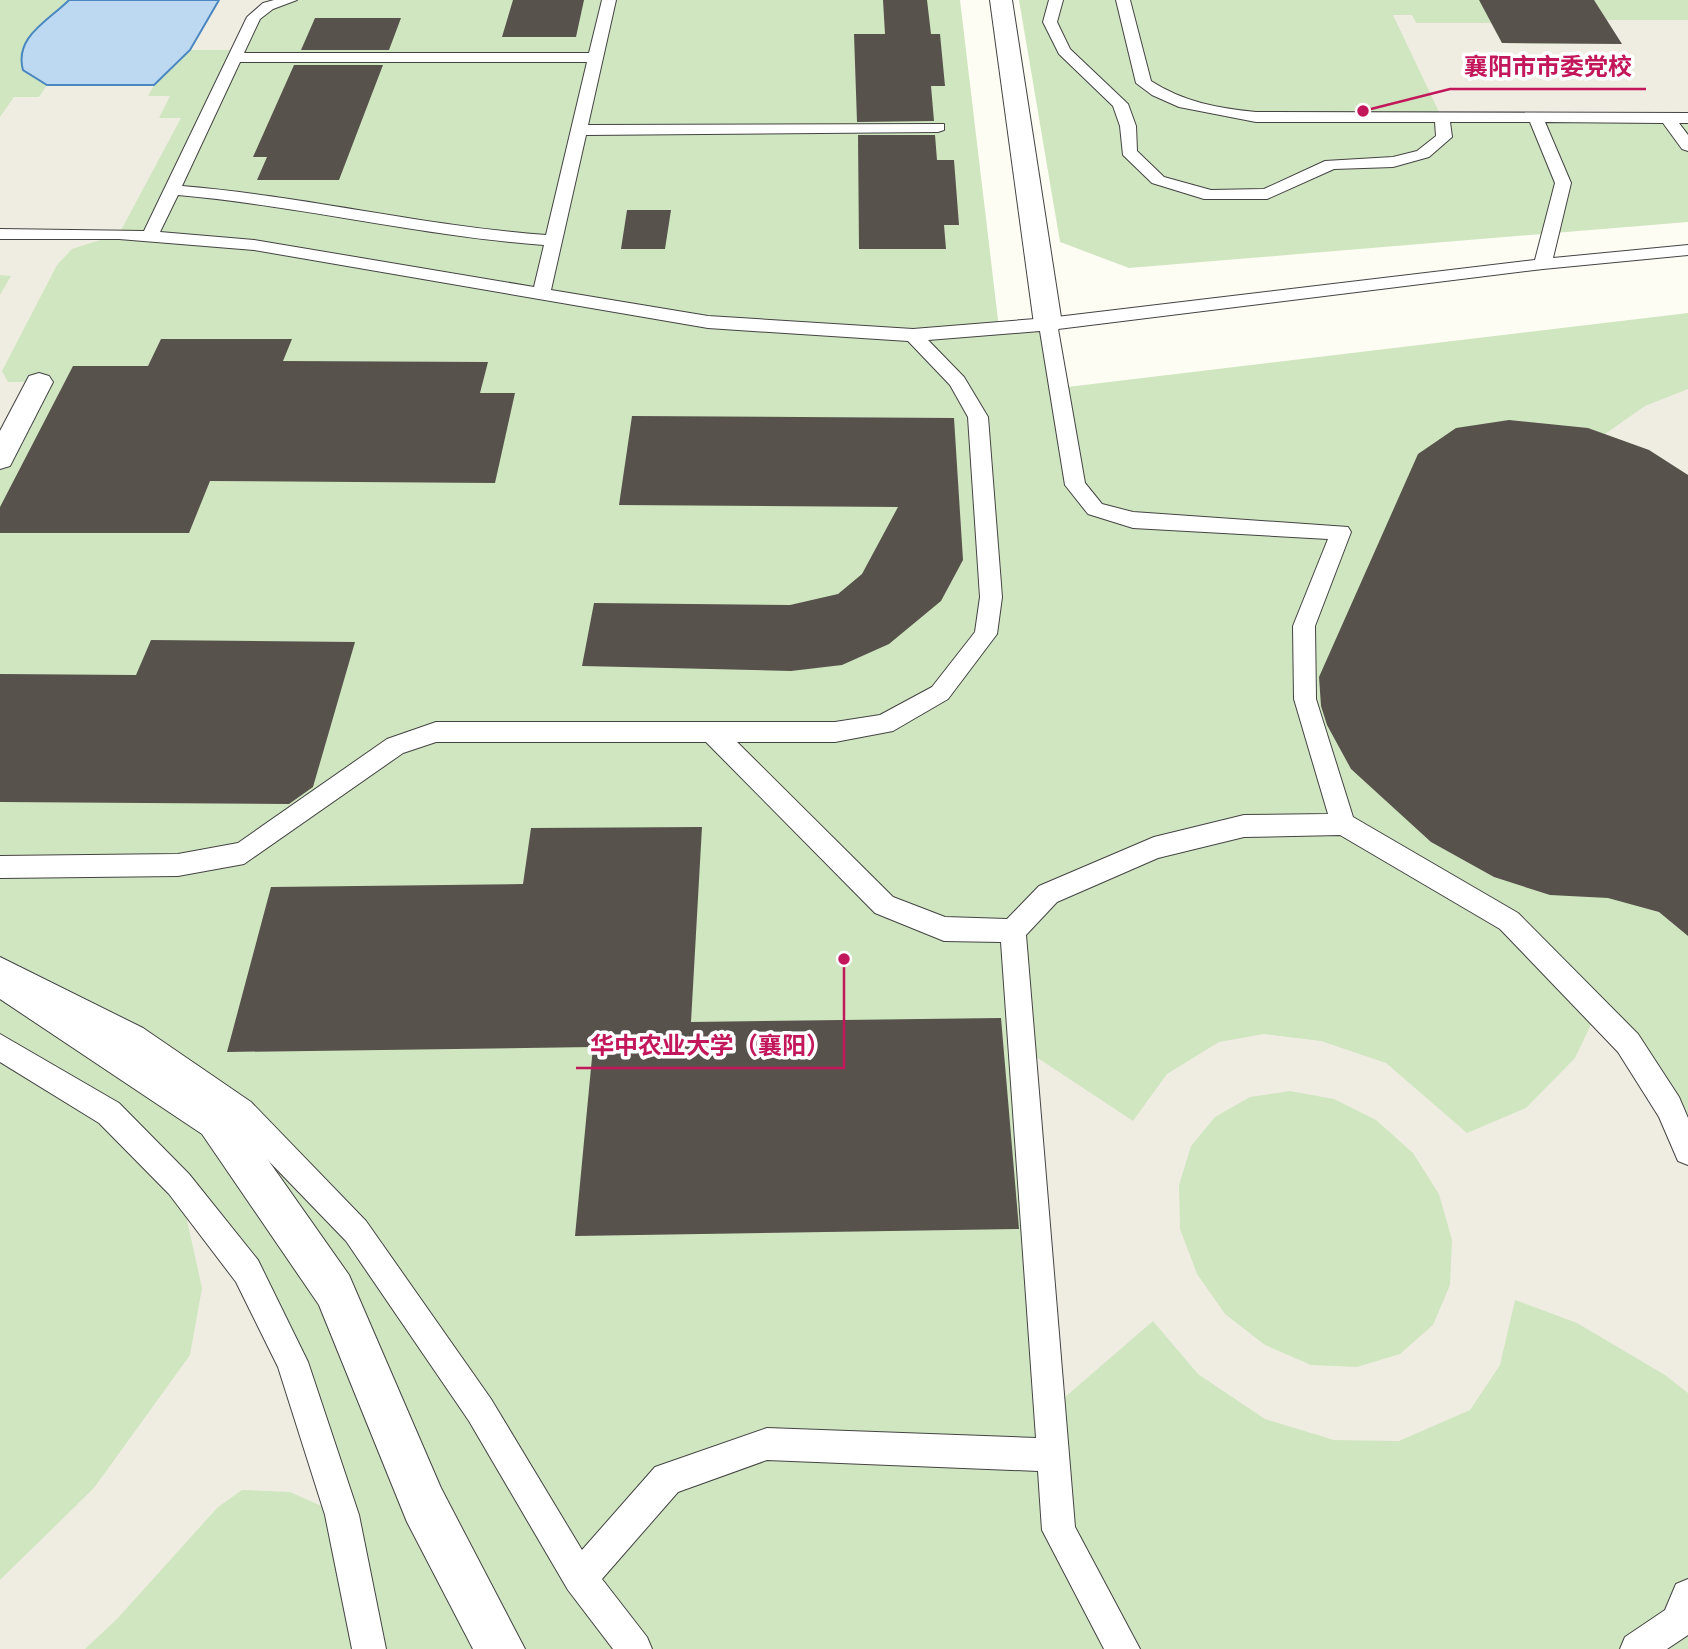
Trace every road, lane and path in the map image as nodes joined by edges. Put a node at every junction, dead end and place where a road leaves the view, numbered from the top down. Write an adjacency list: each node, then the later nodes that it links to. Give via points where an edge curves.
1 (290, 0): 7 (lane, via 268,6 254,17)
2 (610, 0): 6 (lane)
3 (1001, 0): 22 (street)
4 (1056, 0): 8 (lane, via 1050,22 1063,51 1120,104 1128,127 1129,152 1158,180 1210,195 1267,194 1331,164 1393,162 1423,153 1444,137)
5 (1123, 0): 8 (lane, via 1144,83 1168,100 1200,111 1256,117)
6 (596, 57): 7 (lane); 13 (lane)
7 (235, 58): 15 (lane)
8 (1442, 118): 11 (lane)
9 (1668, 118): 10 (lane); 11 (lane); 14 (lane)
10 (1688, 118)
11 (1536, 119): 20 (lane, via 1563,183)
12 (938, 127): 13 (lane)
13 (579, 130): 18 (lane)
14 (1688, 146)
15 (172, 190): 17 (lane); 18 (lane, via 234,193 492,236)
16 (0, 234): 17 (lane)
17 (150, 236): 21 (lane, via 254,245)
18 (553, 241): 21 (lane)
19 (1688, 250): 20 (lane)
20 (1543, 264): 22 (lane)
21 (541, 294): 23 (lane, via 708,322)
22 (1048, 324): 23 (lane); 27 (lane, via 1075,485 1095,509 1133,520 1341,531 1304,626 1305,699)
23 (913, 335): 26 (lane, via 957,381 978,417 991,597 986,635 940,693 885,724 835,732)
24 (40, 382): 25 (street)
25 (0, 459)
26 (712, 732): 28 (lane, via 436,732 395,746 244,853 178,865); 29 (lane, via 884,905 944,929)
27 (1343, 824): 29 (lane, via 1244,826 1154,848 1048,894); 33 (lane, via 1509,921 1628,1043 1669,1107)
28 (3, 873)
29 (1013, 931): 34 (lane)
30 (0, 969): 35 (lane, via 133,1037 241,1112 356,1231 480,1410)
31 (0, 982): 38 (street, via 14,986 216,1120 334,1290 424,1505)
32 (0, 1047): 37 (lane, via 108,1113 179,1184 247,1271 292,1362 342,1515)
33 (1688, 1151)
34 (1053, 1455): 35 (lane, via 767,1444 667,1479); 40 (lane, via 1059,1530)
35 (580, 1578): 39 (lane)
36 (1688, 1596): 41 (lane, via 1677,1622)
37 (369, 1649)
38 (500, 1649)
39 (635, 1649)
40 (1124, 1649)
41 (1637, 1649)

